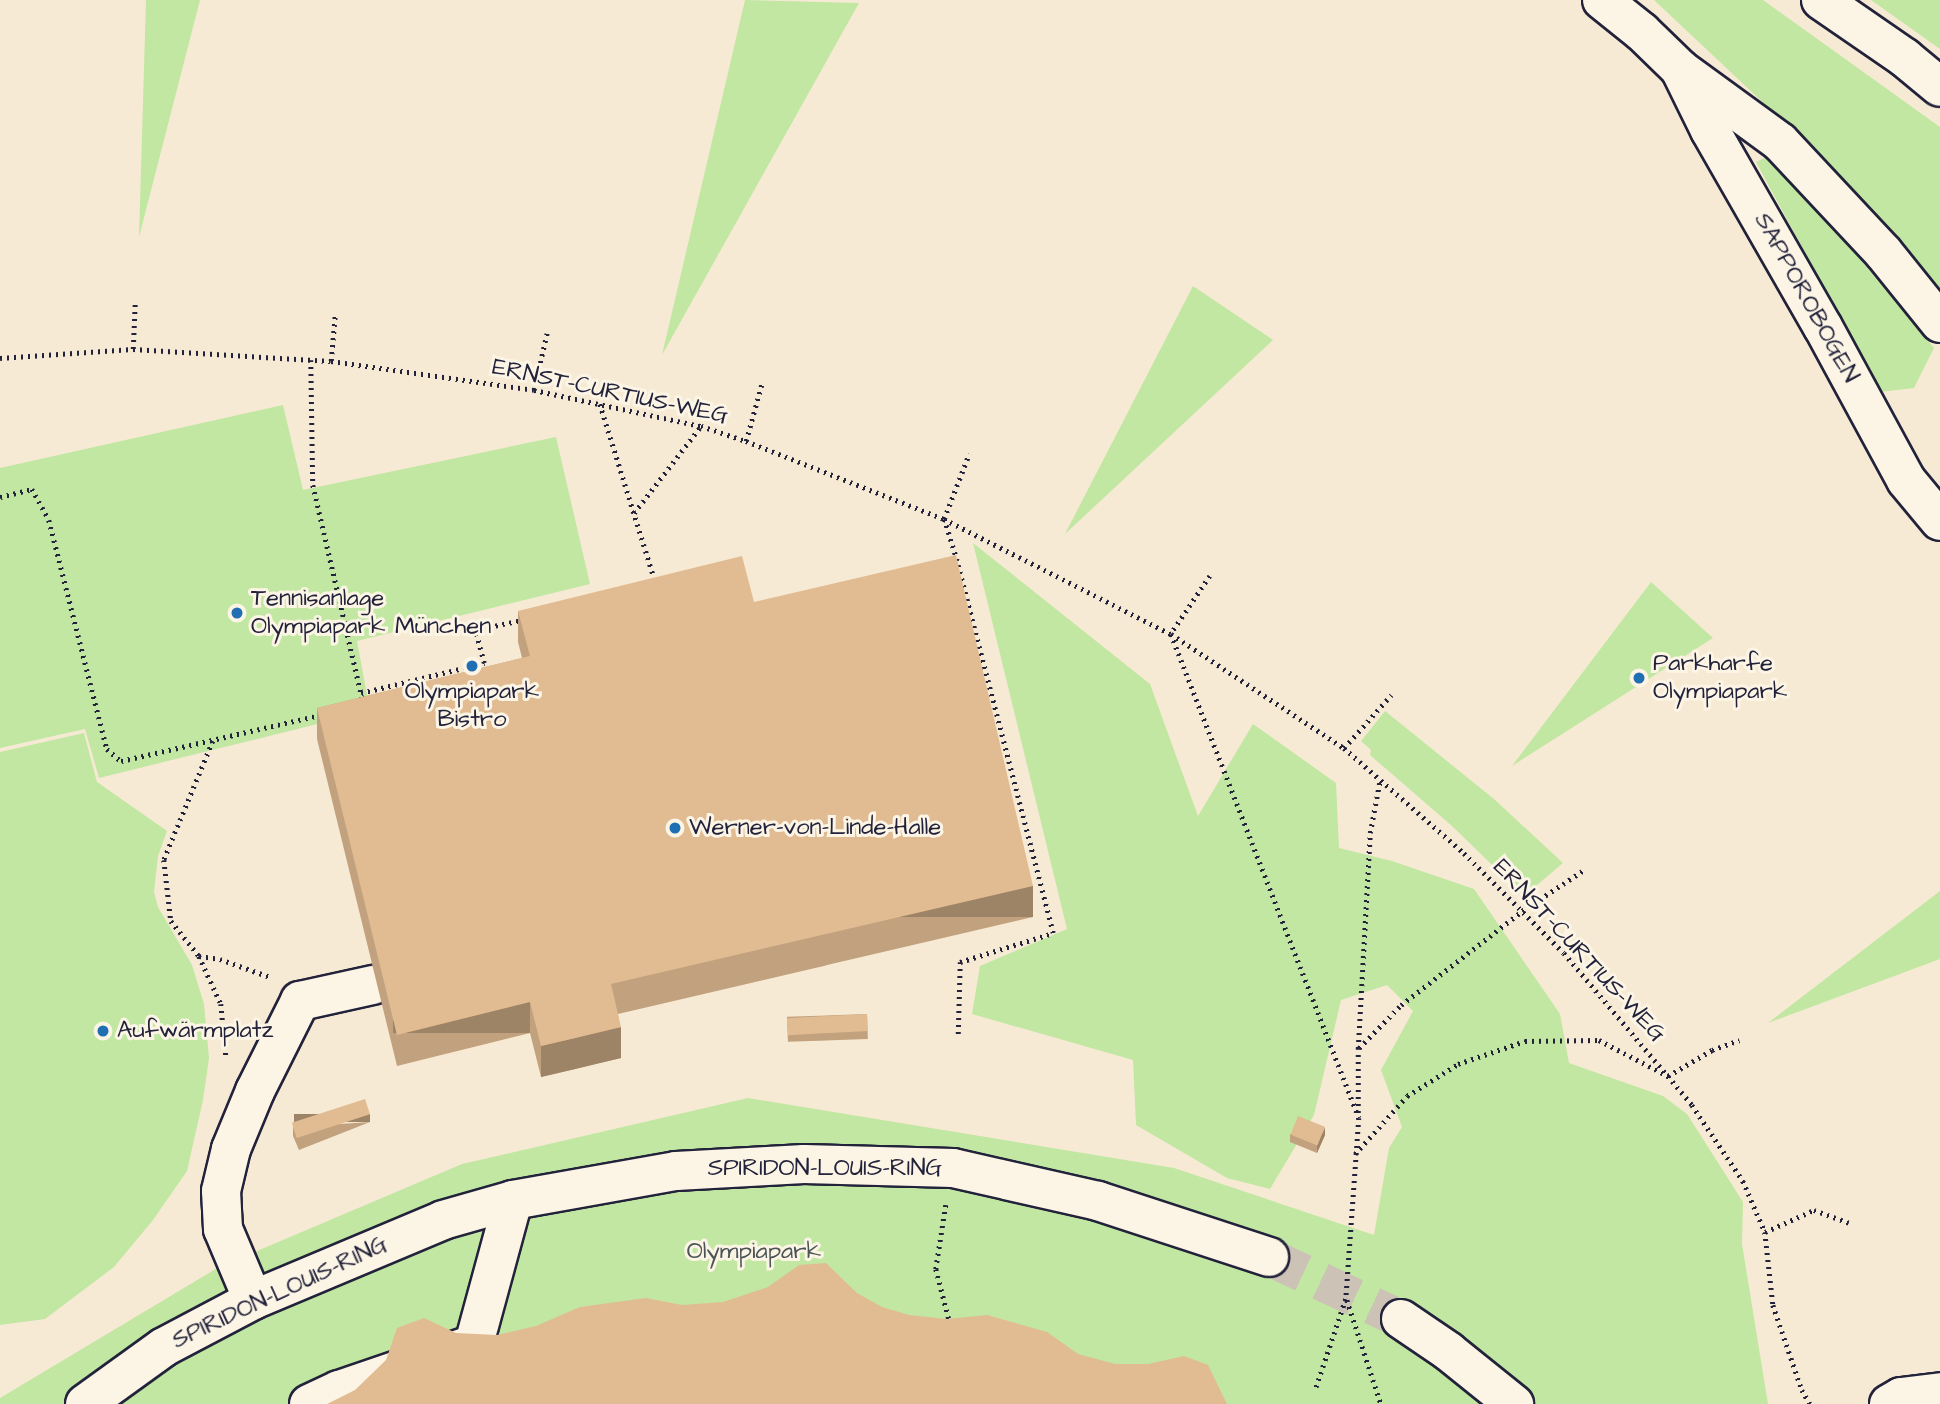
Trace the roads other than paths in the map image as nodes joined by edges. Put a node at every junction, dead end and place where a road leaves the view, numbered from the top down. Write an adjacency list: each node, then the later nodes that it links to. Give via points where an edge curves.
1 (1602, 0): 3 (main road, SAPPOROBOGEN)
2 (1822, 0): 4 (main road)
3 (1680, 69): 5 (main road, SAPPOROBOGEN, via 1780,142 1883,252); 6 (main road, SAPPOROBOGEN, via 1906,480)
4 (1940, 87)
5 (1940, 323)
6 (1940, 521)
7 (373, 985): 10 (main road, via 283,996 220,1191 223,1229)
8 (513, 1200): 9 (main road, SPIRIDON-LOUIS-RING, via 676,1171 804,1164 953,1168 1098,1201); 10 (main road, SPIRIDON-LOUIS-RING, via 443,1220); 14 (main road, via 474,1345)
9 (1269, 1257)
10 (253, 1300): 13 (main road, SPIRIDON-LOUIS-RING, via 164,1346)
11 (1401, 1319): 15 (main road)
12 (1940, 1392): 16 (main road, via 1901,1397)
13 (85, 1404)
14 (309, 1404)
15 (1514, 1404)
16 (1889, 1404)

